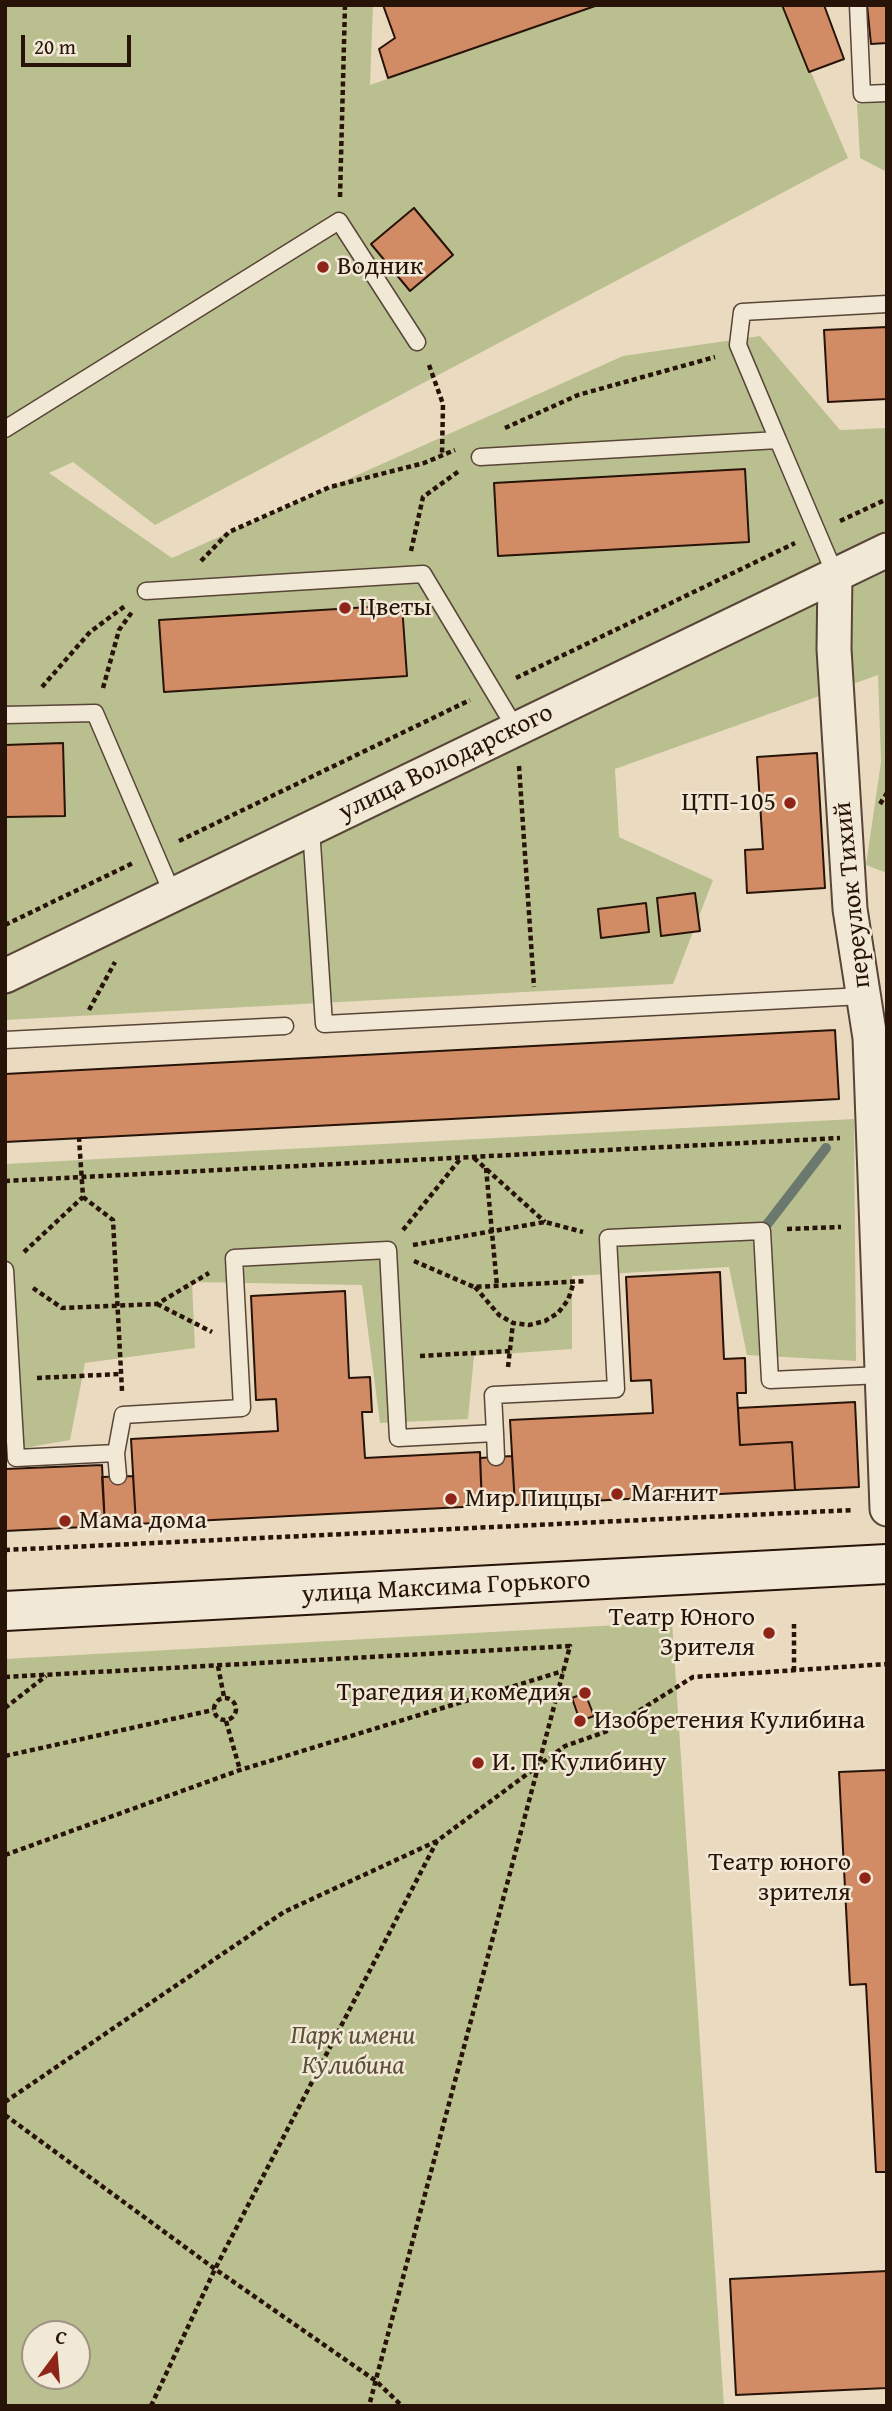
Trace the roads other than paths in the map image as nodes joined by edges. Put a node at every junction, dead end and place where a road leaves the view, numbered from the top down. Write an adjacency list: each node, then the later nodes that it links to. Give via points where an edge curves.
1 (858, 5): 2 (lane, via 862,94)
2 (887, 93)
3 (887, 304): 6 (lane, via 742,312 740,350)
4 (417, 342): 5 (lane, via 340,220)
5 (5, 429)
6 (778, 440): 7 (lane); 9 (lane)
7 (480, 457)
8 (887, 550): 9 (street, улица Володарского)
9 (835, 574): 12 (street, улица Володарского); 16 (street, переулок Тихий, via 834,649 848,883)
10 (146, 591): 12 (lane, via 423,574)
11 (11, 715): 14 (lane, via 95,713)
12 (516, 729): 13 (street, улица Володарского)
13 (311, 828): 14 (street, улица Володарского); 16 (lane, via 324,1024)
14 (173, 895): 15 (street, улица Володарского)
15 (5, 976)
16 (863, 996): 20 (street, переулок Тихий, via 870,1038)
17 (285, 1026): 18 (lane)
18 (5, 1040)
19 (6, 1270): 22 (lane, via 16,1458)
20 (884, 1395): 21 (lane, via 770,1380 762,1231 608,1238 616,1389 493,1395); 25 (street, переулок Тихий)
21 (495, 1433): 22 (lane, via 398,1438 388,1250 234,1258 242,1408 123,1415); 23 (lane)
22 (116, 1453): 24 (lane)
23 (496, 1457)
24 (118, 1476)
25 (887, 1509)
26 (887, 1564): 27 (main road, улица Максима Горького)
27 (5, 1611)

